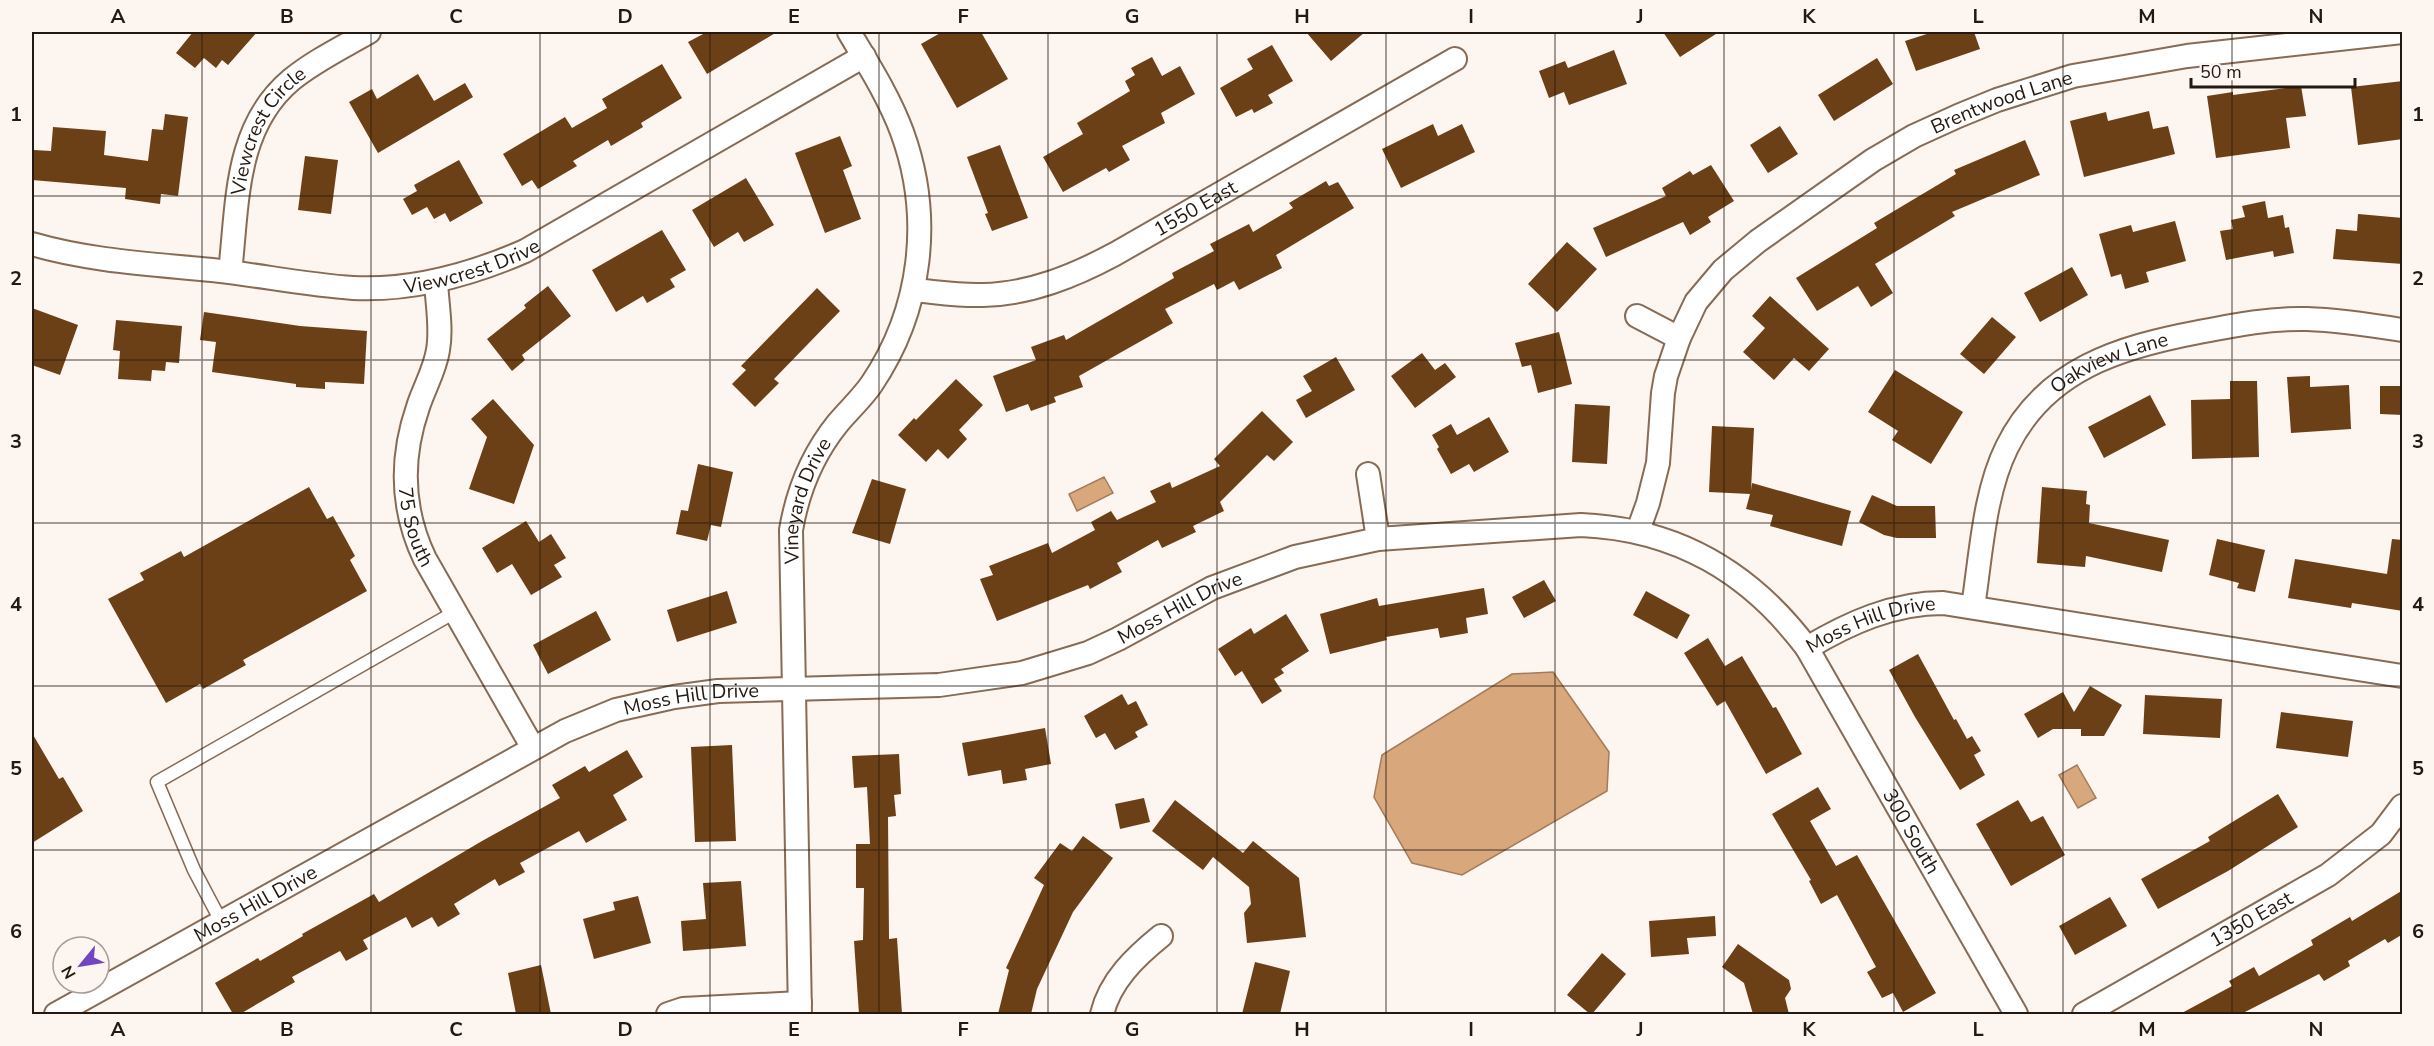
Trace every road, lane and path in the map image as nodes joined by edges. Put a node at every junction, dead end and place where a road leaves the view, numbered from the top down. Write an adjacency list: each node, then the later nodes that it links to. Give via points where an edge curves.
1 (369, 32): 8 (street, Viewcrest Circle, via 292,79 264,111 244,155)
2 (849, 32): 5 (street, Vineyard Drive)
3 (2403, 32): 4 (street, Brentwood Lane)
4 (2355, 34): 13 (street, Brentwood Lane, via 2073,76 1958,116 1873,160 1758,241 1708,286)
5 (864, 56): 9 (street, Viewcrest Drive, via 525,251 470,273); 10 (street, Vineyard Drive, via 901,131 916,182 920,236)
6 (1455, 59): 10 (street, 1550 East, via 1072,276 1003,294)
7 (32, 244): 8 (street, Viewcrest Drive, via 94,258)
8 (230, 272): 9 (street, Viewcrest Drive, via 353,288)
9 (436, 281): 18 (street, 75 South, via 438,352 409,438 405,492 417,544)
10 (913, 290): 21 (street, Vineyard Drive, via 882,367 824,443 800,488 789,550)
11 (1637, 316): 13 (street)
12 (2403, 330): 17 (street, Oakview Lane, via 2316,320 2255,322 2129,347 2066,378 2031,410 1999,464)
13 (1679, 338): 15 (street, Brentwood Lane, via 1663,393 1654,481)
14 (1368, 474): 16 (street)
15 (1638, 531): 16 (street, Moss Hill Drive, via 1581,525); 19 (street, Moss Hill Drive, via 1685,548 1732,574 1774,609)
16 (1378, 539): 21 (street, Moss Hill Drive, via 1263,567 1212,588 1088,653 1022,673 939,685)
17 (1973, 607): 19 (street, Moss Hill Drive, via 1924,603 1885,611 1833,632); 20 (street, Moss Hill Drive)
18 (455, 612): 22 (street, 75 South); 24 (lane, via 157,782 194,870)
19 (1807, 648): 30 (street, 300 South)
20 (2403, 676)
21 (793, 688): 22 (street, Moss Hill Drive, via 718,691 645,703 590,720); 26 (street, Vineyard Drive)
22 (533, 748): 24 (street, Moss Hill Drive)
23 (2403, 806): 31 (street, 1350 East, via 2381,834 2328,875)
24 (222, 923): 27 (street, Moss Hill Drive)
25 (1161, 936): 29 (street, via 1119,977)
26 (800, 1009): 28 (street, via 683,1009)
27 (56, 1014)
28 (668, 1014)
29 (1102, 1014)
30 (2016, 1014)
31 (2084, 1014)

